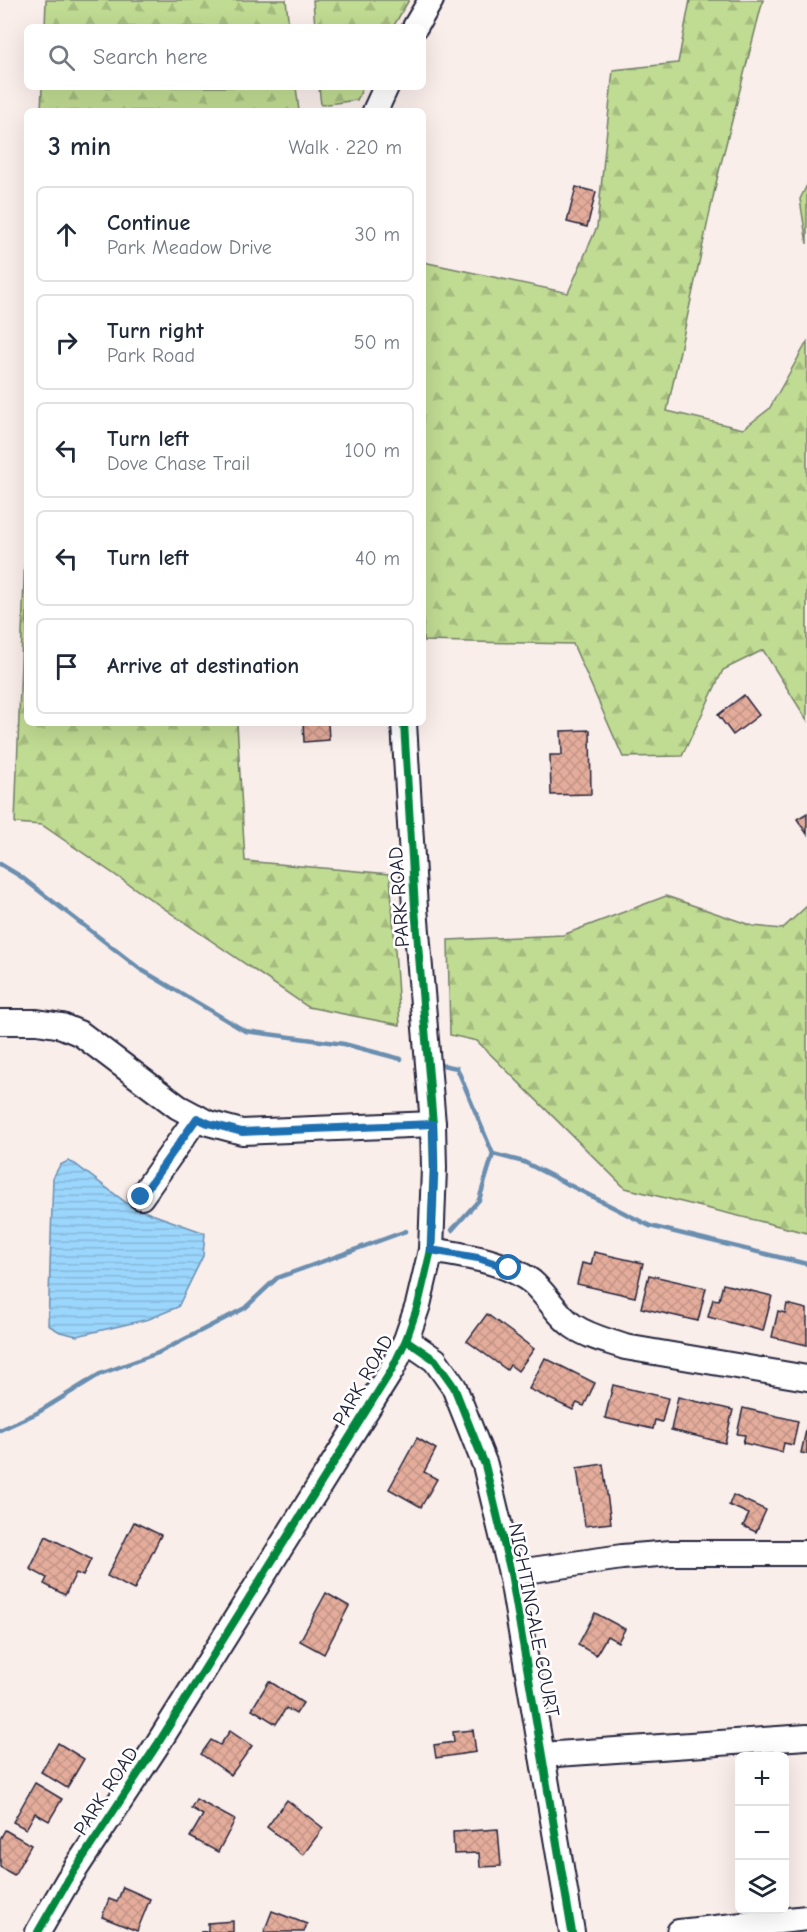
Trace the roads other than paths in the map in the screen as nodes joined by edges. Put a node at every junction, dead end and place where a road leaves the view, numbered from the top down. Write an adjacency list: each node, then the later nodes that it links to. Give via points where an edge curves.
1 (431, 0): 2 (street)
2 (417, 24)
3 (385, 90): 4 (street)
4 (376, 108)
5 (404, 726): 8 (street, PARK ROAD)
6 (0, 1022): 7 (street, via 45,1023 81,1034)
7 (197, 1118): 8 (street, via 242,1132); 9 (street)
8 (433, 1124): 10 (street, PARK ROAD)
9 (141, 1197)
10 (431, 1250): 11 (street, PARK ROAD); 12 (street, via 509,1268 533,1283 572,1326 598,1338 626,1347)
11 (406, 1340): 14 (street, NIGHTINGALE COURT, via 435,1360 470,1423); 18 (street, PARK ROAD, via 391,1371)
12 (807, 1378)
13 (807, 1553): 14 (street, via 642,1555)
14 (511, 1573): 16 (street, NIGHTINGALE COURT)
15 (807, 1737): 16 (street)
16 (542, 1755): 19 (street, NIGHTINGALE COURT)
17 (807, 1918): 20 (street)
18 (38, 1932)
19 (572, 1932)
20 (679, 1932)

